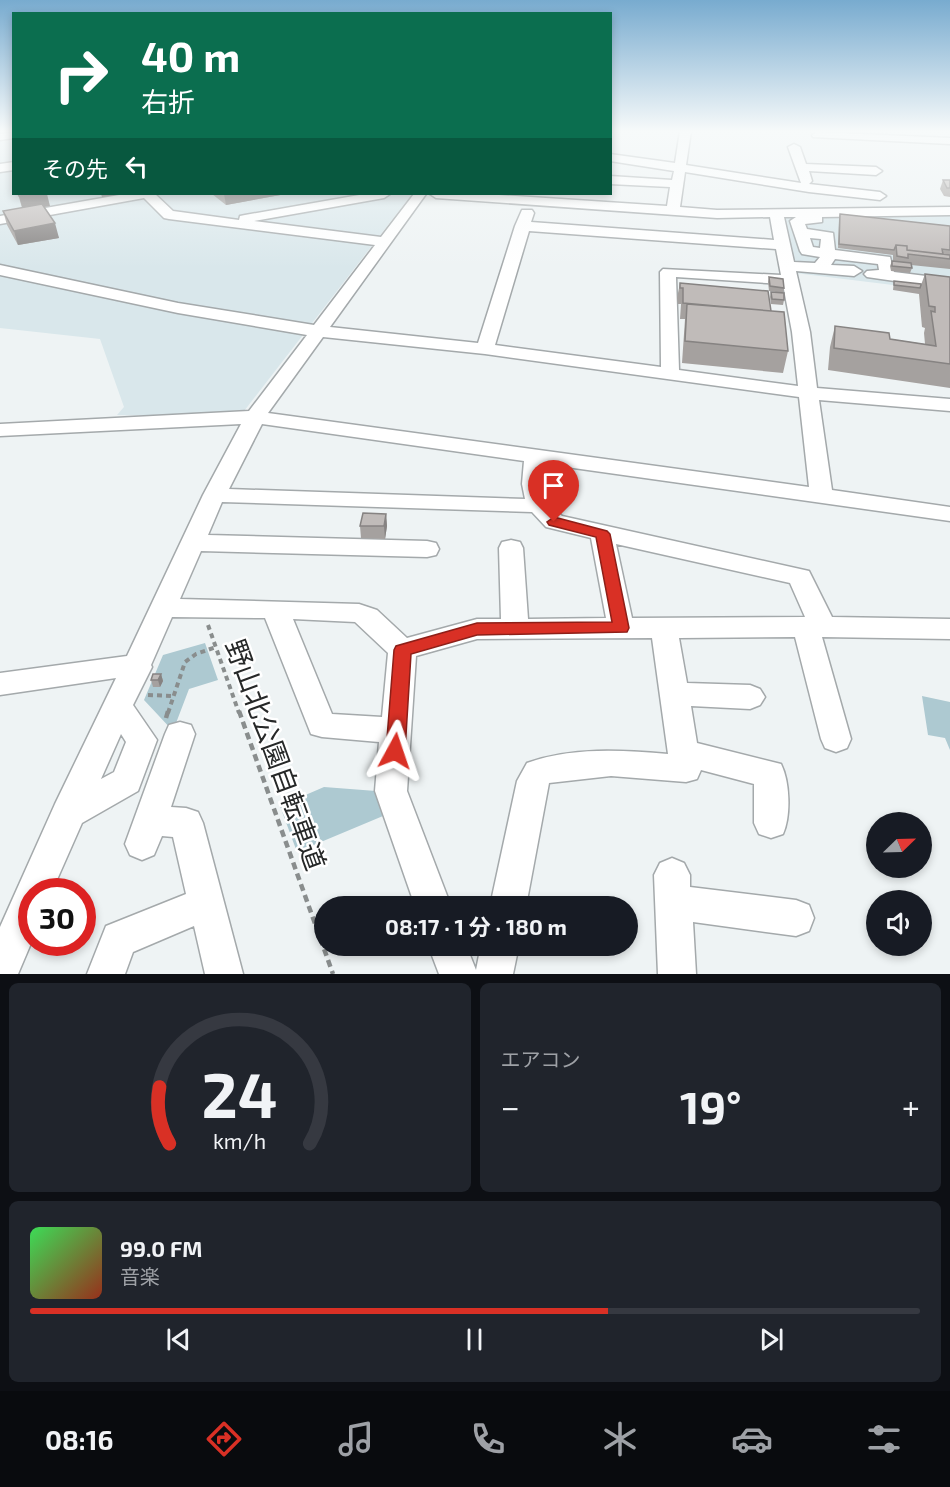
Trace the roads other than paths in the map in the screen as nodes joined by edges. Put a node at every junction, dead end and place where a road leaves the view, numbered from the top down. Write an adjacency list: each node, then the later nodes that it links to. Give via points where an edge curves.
1 (679, 176): 6 (street)
2 (731, 176): 7 (street)
3 (805, 176): 7 (street)
4 (877, 176): 11 (street)
5 (612, 180): 6 (street)
6 (677, 184): 15 (street)
7 (809, 188): 11 (street)
8 (54, 195): 14 (street)
9 (148, 195): 14 (street); 20 (street, via 169,215)
10 (475, 195): 13 (street)
11 (880, 196): 17 (street)
12 (399, 198): 20 (street); 23 (street)
13 (532, 201): 15 (street); 21 (street)
14 (61, 209): 19 (street)
15 (673, 211): 18 (street)
16 (950, 211): 17 (street)
17 (887, 212): 18 (street)
18 (776, 214): 25 (street)
19 (0, 220)
20 (226, 223): 23 (street)
21 (522, 226): 25 (street); 31 (street)
22 (917, 226): 24 (street, via 844,218 797,221 801,233 828,236)
23 (384, 242): 30 (street)
24 (825, 259): 25 (street); 27 (street); 28 (street, via 885,260)
25 (786, 262): 27 (street); 32 (street, via 668,272); 33 (street)
26 (0, 270): 30 (street, via 178,308)
27 (854, 271): 28 (street)
28 (887, 275): 29 (street)
29 (950, 284)
30 (317, 331): 31 (street); 35 (street)
31 (485, 349): 32 (street)
32 (670, 373): 33 (street)
33 (809, 393): 34 (street); 39 (street)
34 (950, 405)
35 (255, 417): 36 (street); 37 (street); 38 (street)
36 (0, 430)
37 (535, 456): 39 (street); 40 (street, via 533,493)
38 (214, 495): 40 (street); 43 (street)
39 (821, 496): 41 (street)
40 (539, 504): 42 (street, via 554,522)
41 (950, 514)
42 (602, 534): 48 (street, via 800,577); 49 (street)
43 (192, 543): 45 (street); 46 (street)
44 (511, 548): 51 (street)
45 (413, 552)
46 (163, 608): 47 (street); 54 (street)
47 (275, 609): 53 (street, via 359,613); 59 (street, via 322,725)
48 (814, 627): 50 (street); 52 (street); 60 (street)
49 (621, 628): 50 (street); 51 (street)
50 (664, 628): 56 (street)
51 (515, 629): 53 (street, via 477,629)
52 (950, 629)
53 (402, 650): 59 (street)
54 (138, 667): 55 (street); 63 (street, via 130,701 142,740 127,781 67,814)
55 (0, 684)
56 (675, 694): 57 (street); 61 (street)
57 (750, 697)
58 (171, 730): 66 (street, via 146,832 186,823)
59 (397, 731): 64 (street, via 392,791)
60 (837, 738)
61 (684, 753): 62 (street, via 770,774); 65 (street, via 687,770 611,763 537,774 532,781)
62 (771, 823)
63 (40, 878)
64 (429, 896)
65 (510, 896)
66 (206, 903): 72 (street, via 119,939); 73 (street)
67 (795, 918): 76 (street, via 672,888)
68 (18, 929): 71 (street)
69 (451, 956): 74 (street)
70 (498, 956): 75 (street)
71 (0, 970)
72 (106, 974)
73 (224, 974)
74 (458, 974)
75 (495, 974)
76 (677, 974)

